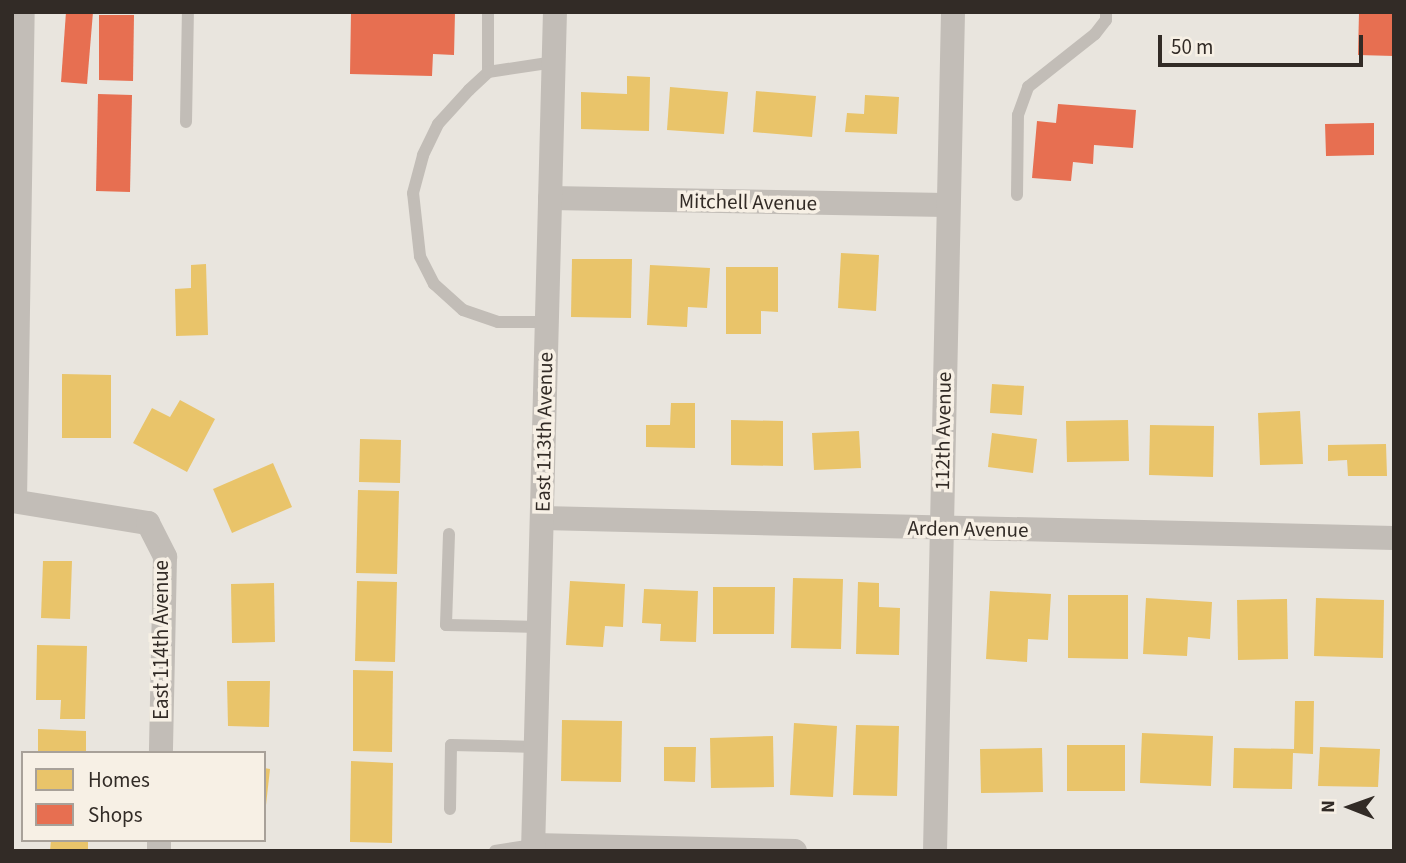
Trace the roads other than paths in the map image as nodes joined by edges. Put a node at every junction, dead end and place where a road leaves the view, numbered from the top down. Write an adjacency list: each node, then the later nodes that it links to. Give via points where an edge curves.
1 (23, 12): 9 (street, East 114th Avenue)
2 (188, 12): 10 (lane)
3 (488, 12): 8 (lane)
4 (555, 12): 7 (street, East 113th Avenue)
5 (953, 12): 14 (street, 112th Avenue)
6 (1106, 12): 12 (lane, via 1106,20 1095,34 1028,87 1018,115)
7 (554, 62): 8 (lane); 13 (street, East 113th Avenue)
8 (488, 72): 16 (lane, via 438,124 423,155 413,193 420,256 434,284 463,310 498,322)
9 (17, 74): 11 (street, East 114th Avenue)
10 (186, 122)
11 (16, 168): 15 (street, East 114th Avenue)
12 (1017, 195)
13 (550, 198): 14 (street, Mitchell Avenue); 16 (street, East 113th Avenue)
14 (946, 205): 19 (street, 112th Avenue)
15 (16, 276): 17 (street, East 114th Avenue)
16 (547, 322): 18 (street, East 113th Avenue)
17 (14, 501): 24 (street, East 114th Avenue, via 148,523 165,558)
18 (542, 518): 19 (street, Arden Avenue); 22 (street, East 113th Avenue)
19 (941, 529): 21 (street, Arden Avenue); 29 (street, 112th Avenue)
20 (449, 534): 22 (lane, via 446,625)
21 (1394, 538)
22 (539, 627): 23 (street, East 113th Avenue)
23 (536, 747): 25 (lane, via 451,745); 26 (street, East 113th Avenue)
24 (161, 751)
25 (450, 809)
26 (533, 848): 27 (lane); 28 (street)
27 (495, 851)
28 (795, 851)
29 (935, 851)

